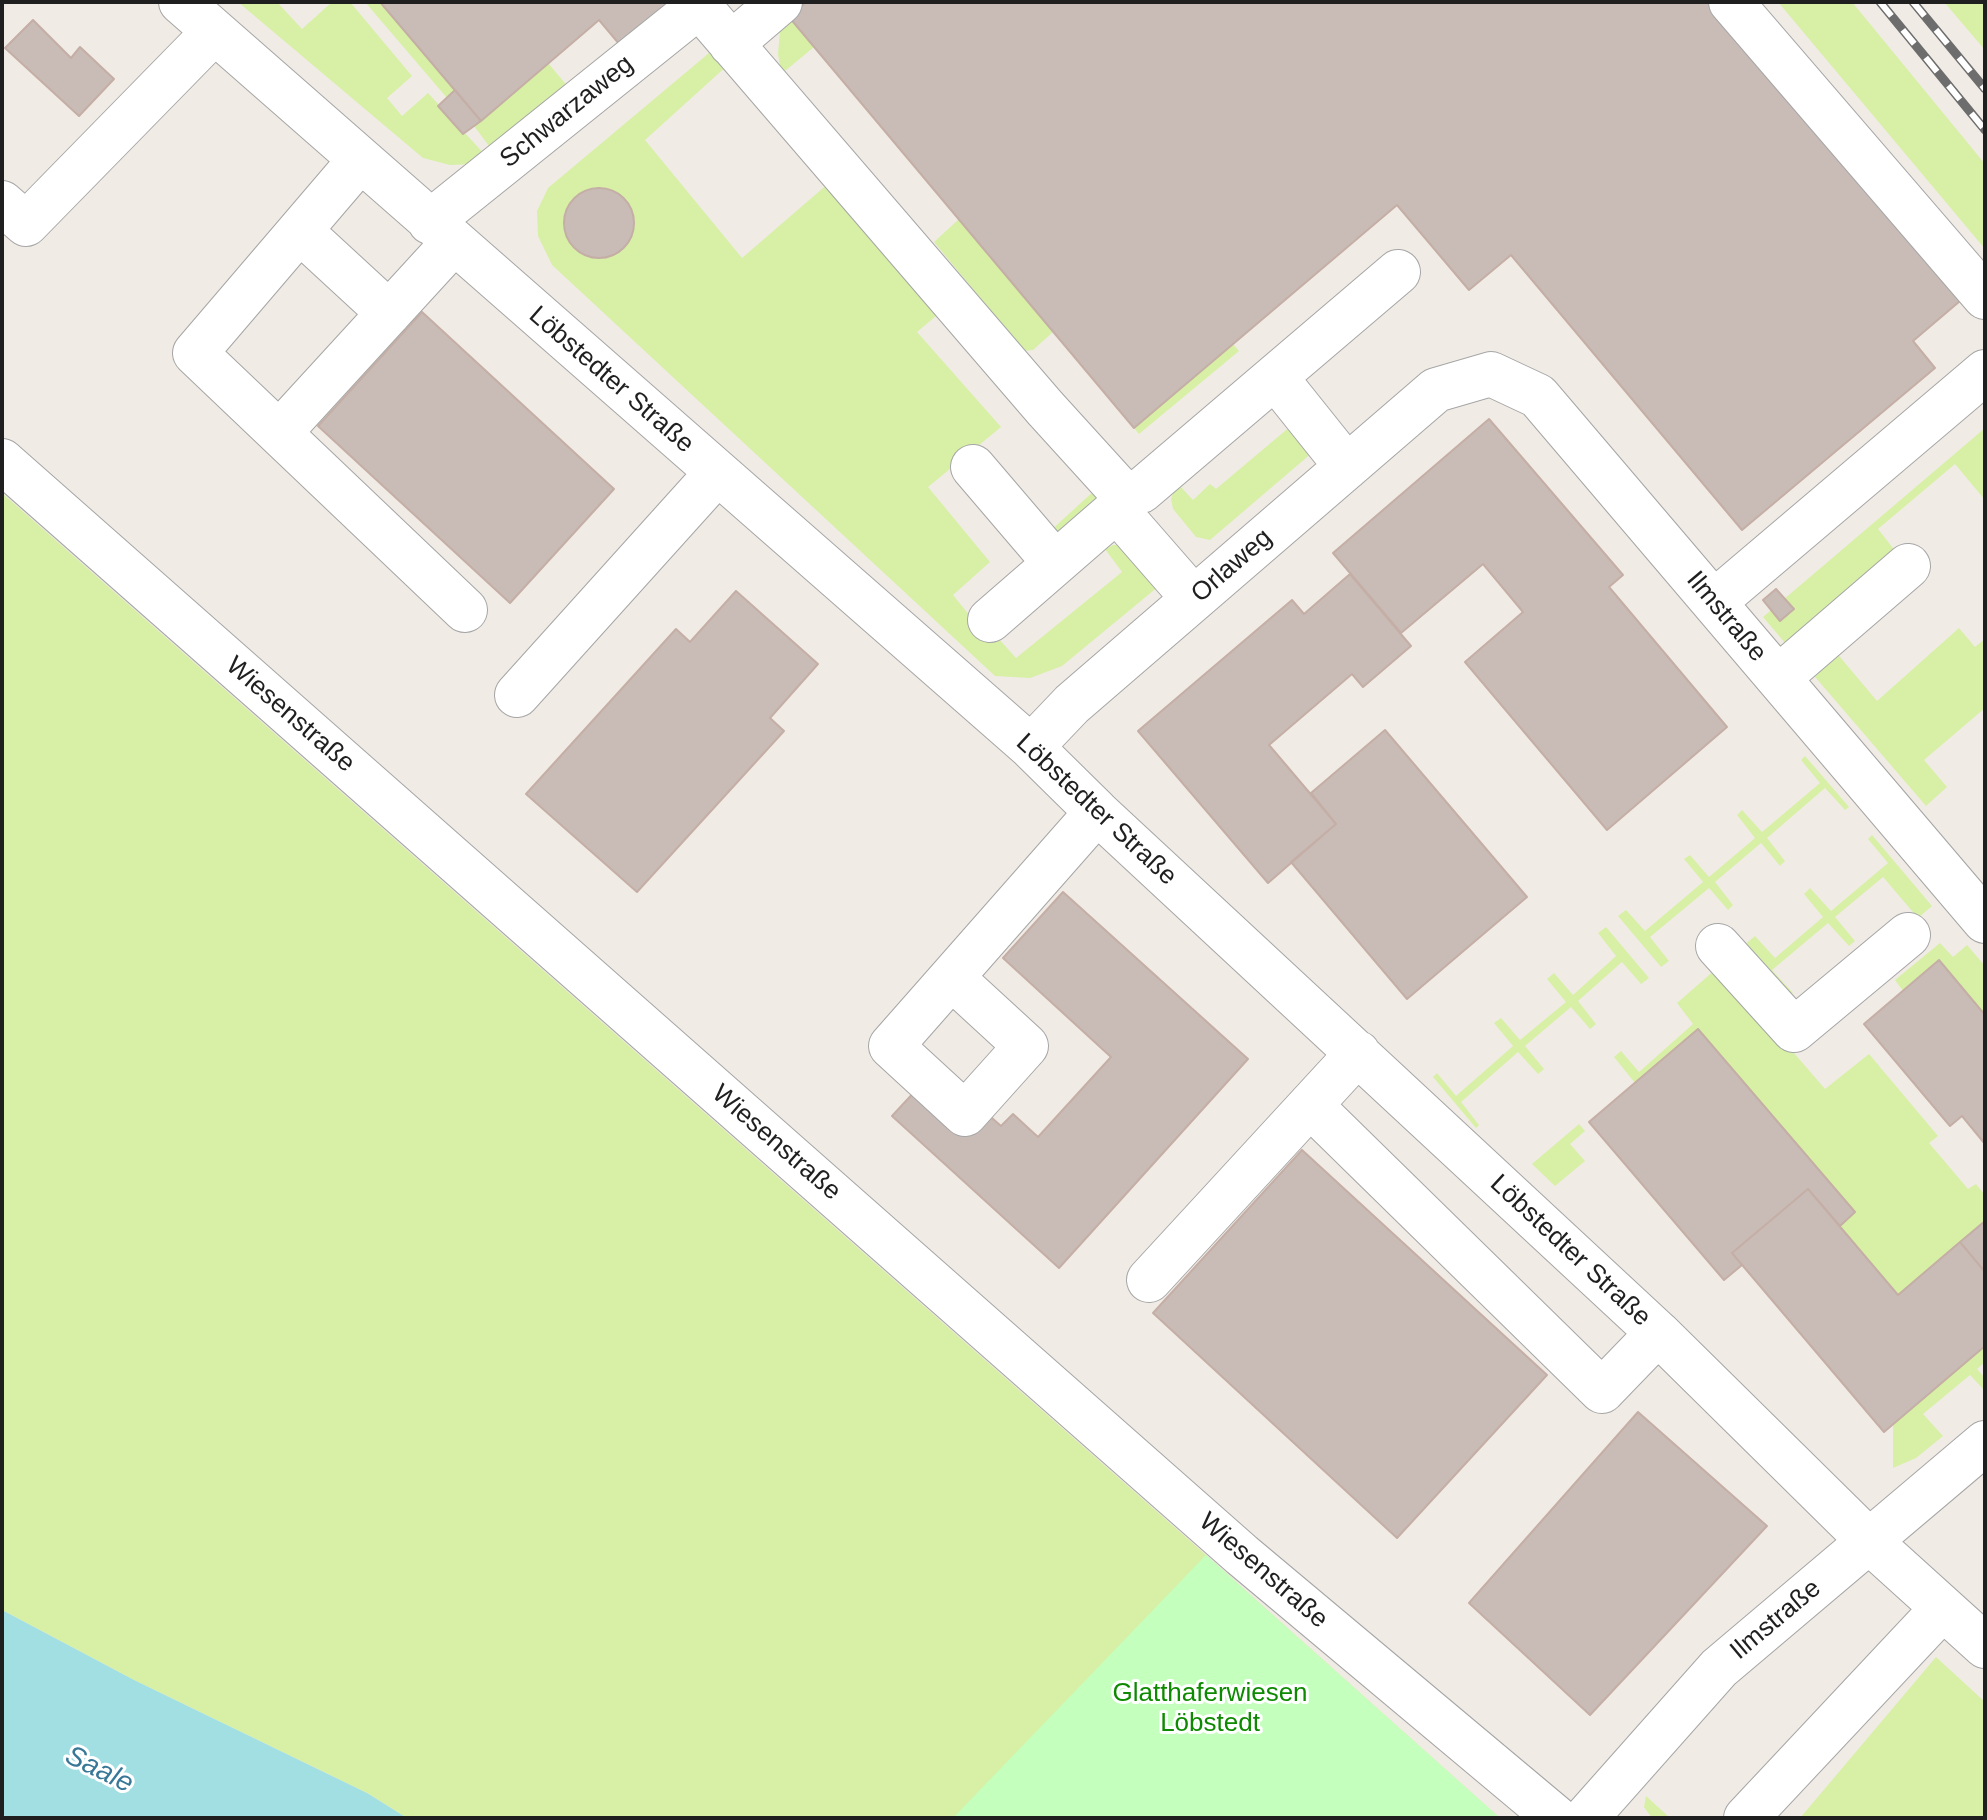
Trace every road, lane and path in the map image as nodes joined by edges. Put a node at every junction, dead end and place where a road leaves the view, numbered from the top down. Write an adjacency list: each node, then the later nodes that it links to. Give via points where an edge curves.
1 (181, 2): 5 (street, Löbstedter Straße)
2 (780, 2): 6 (street)
3 (1731, 2): 12 (street)
4 (701, 4): 6 (street); 10 (street, Schwarzaweg)
5 (214, 32): 7 (street, Löbstedter Straße); 8 (street, via 26,224)
6 (731, 44): 22 (street)
7 (360, 160): 9 (street); 10 (street, Löbstedter Straße)
8 (2, 203)
9 (300, 231): 13 (street); 17 (street, via 195,353)
10 (442, 232): 13 (street, Schwarzaweg); 21 (street, Löbstedter Straße)
11 (1398, 272): 15 (street)
12 (1985, 297)
13 (389, 313): 17 (street, Schwarzaweg)
14 (1985, 372): 26 (street)
15 (1275, 377): 20 (street); 22 (street)
16 (1436, 390): 20 (street, Orlaweg); 26 (street, Ilmstraße, via 1491,374 1538,396)
17 (279, 433): 27 (street)
18 (2, 461): 45 (street, Wiesenstraße, via 1242,1555)
19 (973, 467): 23 (street)
20 (1347, 467): 25 (street, Orlaweg)
21 (717, 473): 30 (street); 31 (street, Löbstedter Straße)
22 (1129, 499): 23 (street); 25 (street)
23 (1055, 563): 28 (street)
24 (1908, 566): 29 (street)
25 (1204, 590): 31 (street, Orlaweg, via 1072,704)
26 (1714, 602): 29 (street, Ilmstraße)
27 (465, 610)
28 (990, 620)
29 (1778, 678): 33 (street, Ilmstraße)
30 (517, 695)
31 (1031, 747): 32 (street, Löbstedter Straße)
32 (1097, 812): 36 (street); 37 (street, Löbstedter Straße)
33 (1985, 921)
34 (1908, 935): 35 (street, via 1794,1030)
35 (1718, 946)
36 (952, 978)
37 (1358, 1053): 38 (street); 40 (street, Löbstedter Straße)
38 (1310, 1105): 39 (street); 40 (street, via 1602,1391)
39 (1149, 1280)
40 (1658, 1333): 42 (street, Löbstedter Straße)
41 (1985, 1443): 42 (street, Ilmstraße)
42 (1870, 1542): 43 (street, Löbstedter Straße); 46 (street, Ilmstraße, via 1719,1668)
43 (1943, 1608): 44 (street, Löbstedter Straße); 47 (street)
44 (1985, 1646)
45 (1556, 1818)
46 (1586, 1818)
47 (1746, 1818)

